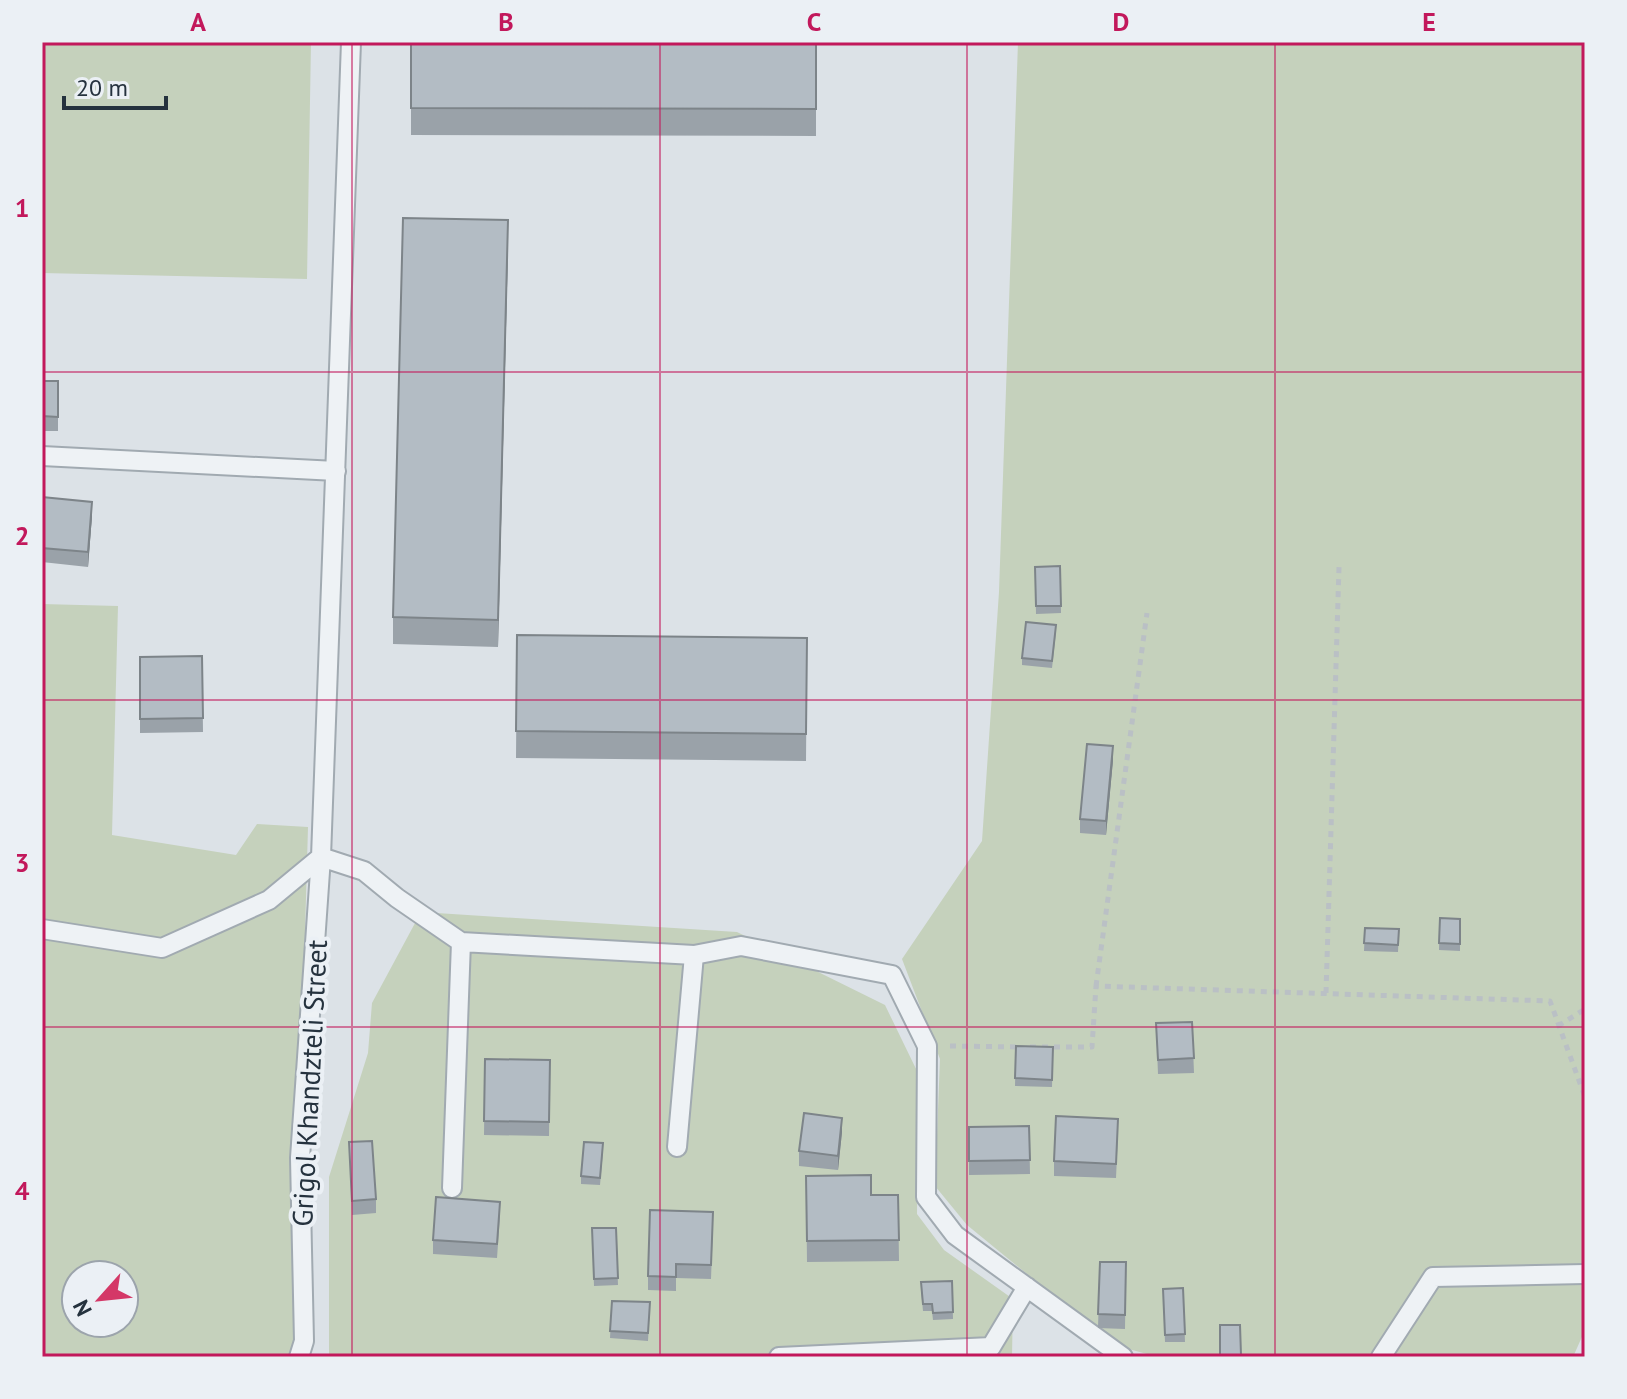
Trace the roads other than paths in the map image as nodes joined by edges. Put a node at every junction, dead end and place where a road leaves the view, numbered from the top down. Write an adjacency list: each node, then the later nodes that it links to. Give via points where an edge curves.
1 (351, 42): 3 (lane, Grigol Khandzteli Street)
2 (42, 456): 3 (lane)
3 (336, 471): 4 (lane, Grigol Khandzteli Street)
4 (321, 857): 5 (lane, via 269,900 162,948); 6 (lane, via 364,871); 12 (lane, Grigol Khandzteli Street, via 300,1158 304,1341)
5 (42, 929)
6 (461, 942): 7 (lane); 9 (lane)
7 (694, 955): 8 (lane); 11 (lane, via 741,946 892,975 927,1046 926,1197 955,1235)
8 (677, 1147)
9 (452, 1188)
10 (1585, 1274): 15 (lane, via 1433,1277)
11 (1027, 1287): 13 (lane, via 991,1347); 14 (lane)
12 (299, 1357)
13 (779, 1357)
14 (1123, 1357)
15 (1381, 1357)

